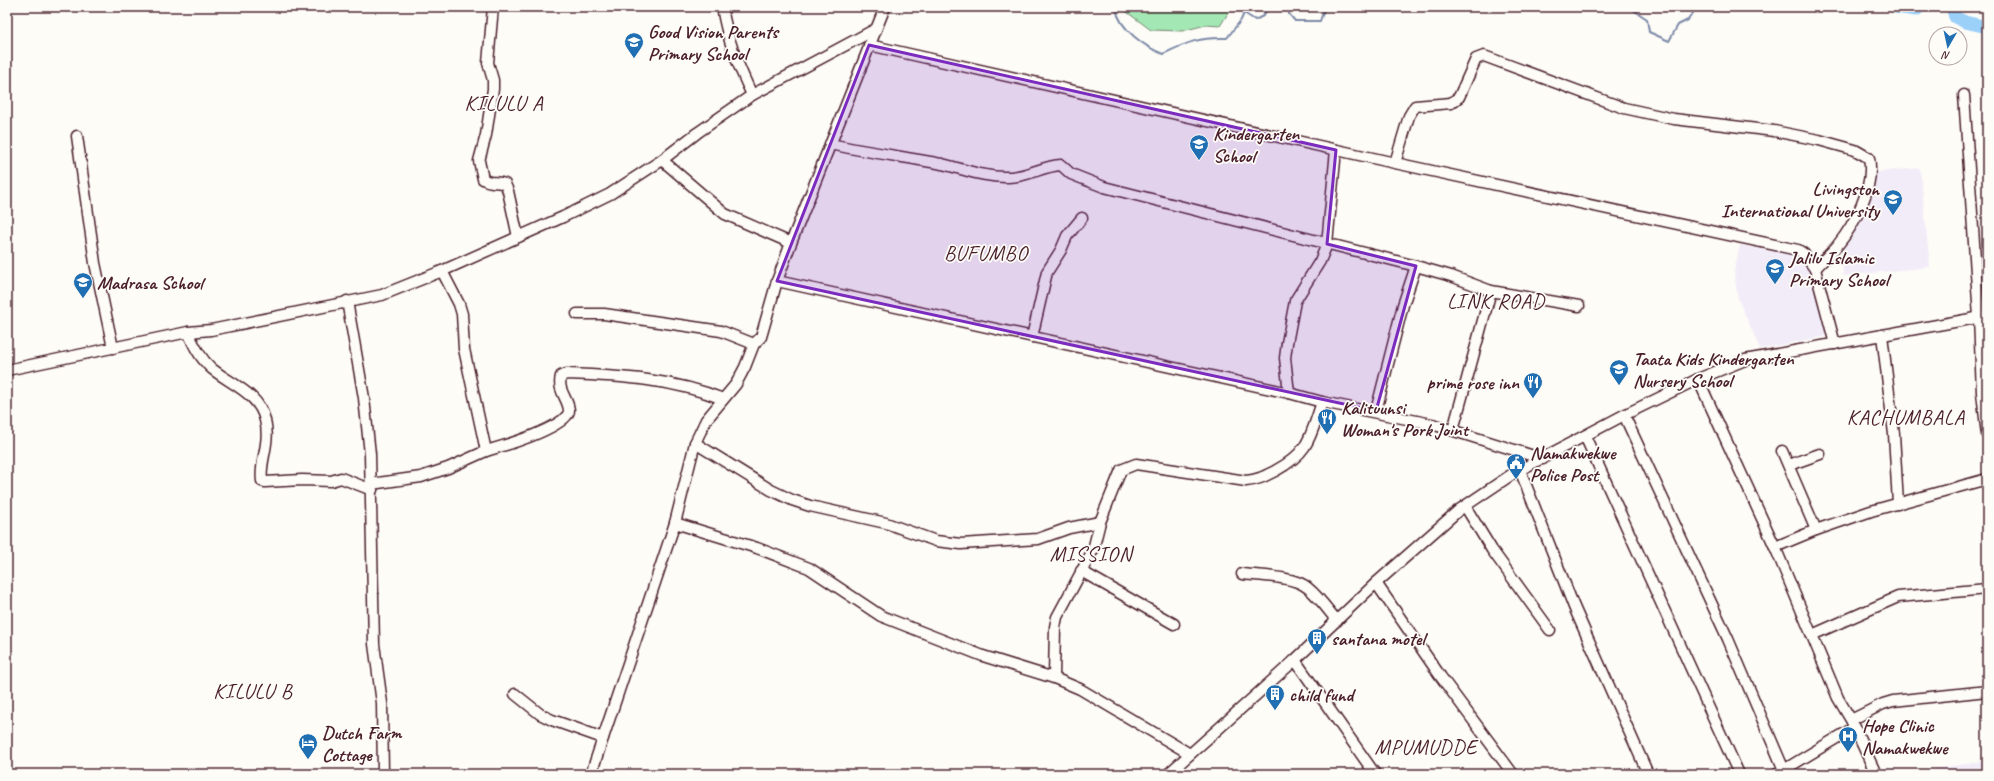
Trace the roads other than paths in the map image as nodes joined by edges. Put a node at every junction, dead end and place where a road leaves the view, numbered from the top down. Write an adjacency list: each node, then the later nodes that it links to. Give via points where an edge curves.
1 (493, 7): 14 (street, via 488,58 493,89 480,161 483,179 505,184)
2 (722, 7): 6 (street, via 724,27 732,51)
3 (885, 7): 4 (street)
4 (874, 30): 5 (street); 6 (street)
5 (869, 45): 9 (street); 10 (street)
6 (752, 95): 11 (street)
7 (1964, 95): 25 (street)
8 (77, 136): 31 (street, via 95,263)
9 (830, 144): 15 (street); 16 (street, via 1008,178 1032,174 1047,166 1061,165 1071,174 1104,187)
10 (1336, 150): 12 (street); 16 (street)
11 (662, 160): 14 (street, via 610,194); 15 (street, via 724,214)
12 (1395, 163): 18 (street, via 1798,250); 18 (street, via 1409,116 1415,106 1451,103 1459,97 1476,59 1484,56 1624,108 1674,119 1774,131 1819,140 1855,150 1869,158 1871,166 1870,180 1856,216 1836,247)
13 (1082, 218): 28 (street, via 1067,236 1047,272)
14 (518, 237): 19 (street)
15 (790, 243): 20 (street)
16 (1326, 244): 17 (street); 34 (street, via 1320,262 1295,301 1285,358)
17 (1416, 266): 21 (street); 37 (street, via 1403,305)
18 (1815, 269): 30 (street)
19 (442, 271): 22 (street, via 382,295); 43 (street, via 462,314 464,349)
20 (777, 281): 28 (street); 29 (street, via 762,333)
21 (1491, 291): 23 (street); 39 (street)
22 (347, 301): 26 (street, via 211,330); 50 (street, via 364,398)
23 (1580, 306)
24 (577, 314): 29 (street, via 604,314 721,331)
25 (1983, 316): 27 (street); 40 (street, via 1982,393)
26 (188, 332): 31 (street); 50 (street, via 199,355 226,380 249,394 260,407 265,418 268,438 262,481 331,481 341,478)
27 (1882, 335): 30 (street); 51 (street, via 1894,434)
28 (1032, 337): 34 (street)
29 (754, 344): 35 (street, via 736,384)
30 (1835, 344): 33 (street, via 1745,360)
31 (113, 348): 32 (street)
32 (7, 370)
33 (1698, 379): 38 (street); 56 (street)
34 (1289, 392): 36 (street)
35 (723, 399): 42 (street, via 706,420); 43 (street, via 679,385 620,376 567,374 559,380 569,410 563,420 539,433)
36 (1322, 402): 37 (street); 54 (street, via 1309,442 1300,455 1258,480 1246,481 1136,464 1128,466 1121,470)
37 (1376, 411): 39 (street)
38 (1624, 415): 41 (street); 72 (street, via 1728,639)
39 (1453, 430): 46 (street)
40 (1987, 435)
41 (1585, 436): 46 (street); 79 (street)
42 (695, 443): 53 (street); 54 (street, via 771,490 792,500 886,523 936,541 961,544 1038,539 1069,528)
43 (486, 451): 50 (street, via 421,477)
44 (1782, 451): 47 (street)
45 (1820, 454): 47 (street)
46 (1543, 459): 48 (street)
47 (1789, 465): 55 (street)
48 (1520, 470): 52 (street); 78 (street, via 1574,607)
49 (1987, 479): 51 (street)
50 (371, 487): 73 (street, via 374,644 382,704)
51 (1898, 504): 55 (street)
52 (1466, 506): 59 (street); 63 (street, via 1492,550)
53 (676, 522): 66 (street, via 809,568 881,616 983,656); 70 (street)
54 (1100, 522): 57 (street, via 1093,550)
55 (1816, 530): 56 (street)
56 (1775, 547): 64 (street)
57 (1080, 571): 62 (street); 66 (street, via 1054,627)
58 (1242, 574): 61 (street, via 1302,584 1309,588)
59 (1376, 583): 61 (street); 77 (street)
60 (1987, 589): 64 (street, via 1898,597)
61 (1337, 621): 65 (street)
62 (1174, 624)
63 (1550, 630)
64 (1812, 635): 69 (street, via 1838,698)
65 (1295, 660): 71 (street); 76 (street)
66 (1054, 678): 71 (street, via 1080,689)
67 (1987, 691): 69 (street, via 1893,701 1883,704)
68 (515, 694): 70 (street, via 552,720)
69 (1853, 724): 72 (street); 80 (street)
70 (603, 738): 74 (street)
71 (1190, 754): 75 (street)
72 (1780, 772)
73 (383, 774)
74 (591, 774)
75 (1168, 774)
76 (1375, 774)
77 (1513, 774)
78 (1648, 774)
79 (1739, 774)
80 (1876, 774)

